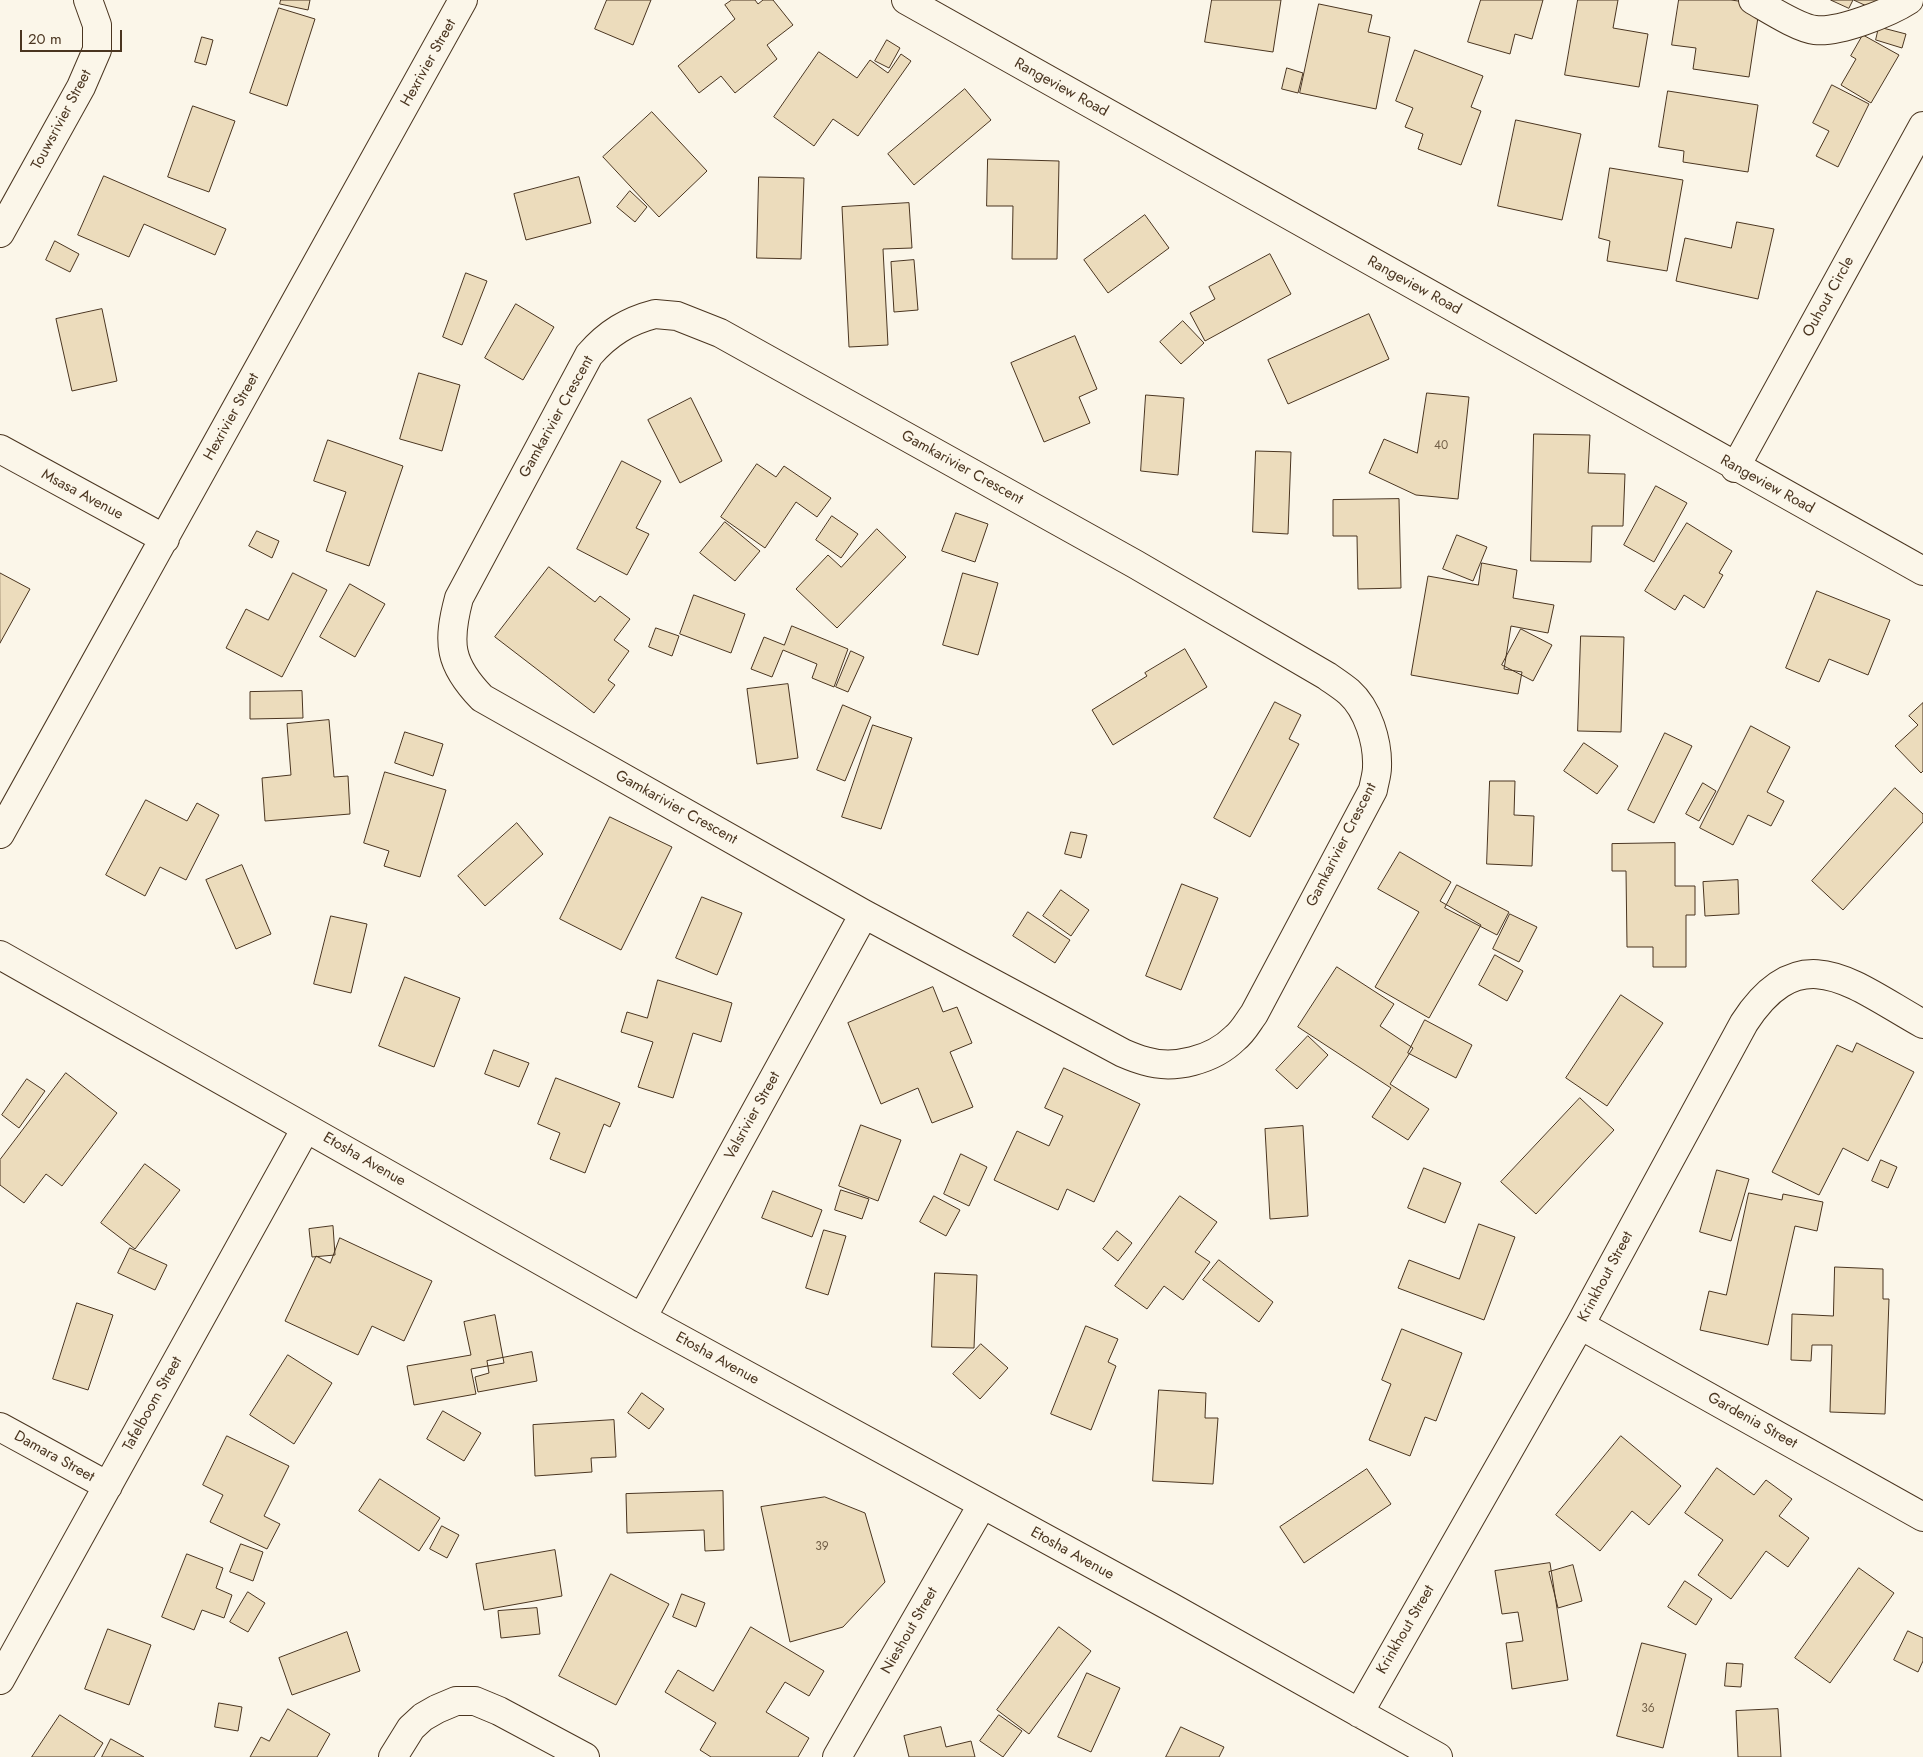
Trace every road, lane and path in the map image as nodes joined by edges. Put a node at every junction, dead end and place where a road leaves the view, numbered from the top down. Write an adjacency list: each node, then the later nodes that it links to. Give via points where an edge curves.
1 (88, 0): 7 (street, Touwsrivier Street, via 96,25 97,50 81,87)
2 (464, 0): 10 (street, Hexrivier Street)
3 (906, 0): 9 (street, Rangeview Road)
4 (1753, 0): 5 (street, via 1790,21 1814,30 1836,30)
5 (1909, 0)
6 (1923, 126): 9 (street, Ouhout Circle)
7 (0, 233)
8 (0, 449): 10 (street, Msasa Avenue)
9 (1735, 468): 11 (street, Rangeview Road)
10 (165, 539): 12 (street, Hexrivier Street)
11 (1923, 572)
12 (0, 834)
13 (864, 914): 13 (street, Gamkarivier Crescent, via 482,698 454,660 452,629 459,598 589,355 617,328 638,318 655,314 677,316 720,333 1135,564 1327,676 1358,702 1373,734 1378,769 1373,790 1259,1005 1236,1038 1199,1060 1172,1064 1146,1062 1123,1053); 17 (street, Valsrivier Street)
14 (0, 955): 16 (street, Etosha Avenue)
15 (1923, 1024): 18 (street, Krinkhout Street, via 1832,976 1801,974 1769,992 1756,1004 1744,1023)
16 (306, 1128): 17 (street, Etosha Avenue); 20 (street, Tafelboom Street)
17 (642, 1318): 21 (street, Etosha Avenue)
18 (1580, 1325): 22 (street, Gardenia Street); 24 (street, Krinkhout Street)
19 (0, 1427): 20 (street, Damara Street)
20 (108, 1486): 23 (street, Tafelboom Street)
21 (982, 1505): 24 (street, Etosha Avenue); 27 (street, Nieshout Street)
22 (1923, 1517)
23 (0, 1680)
24 (1359, 1713): 28 (street, Etosha Avenue)
25 (393, 1757): 26 (street, via 411,1728 423,1716 456,1701 466,1701 499,1711)
26 (585, 1757)
27 (837, 1757)
28 (1438, 1757)

